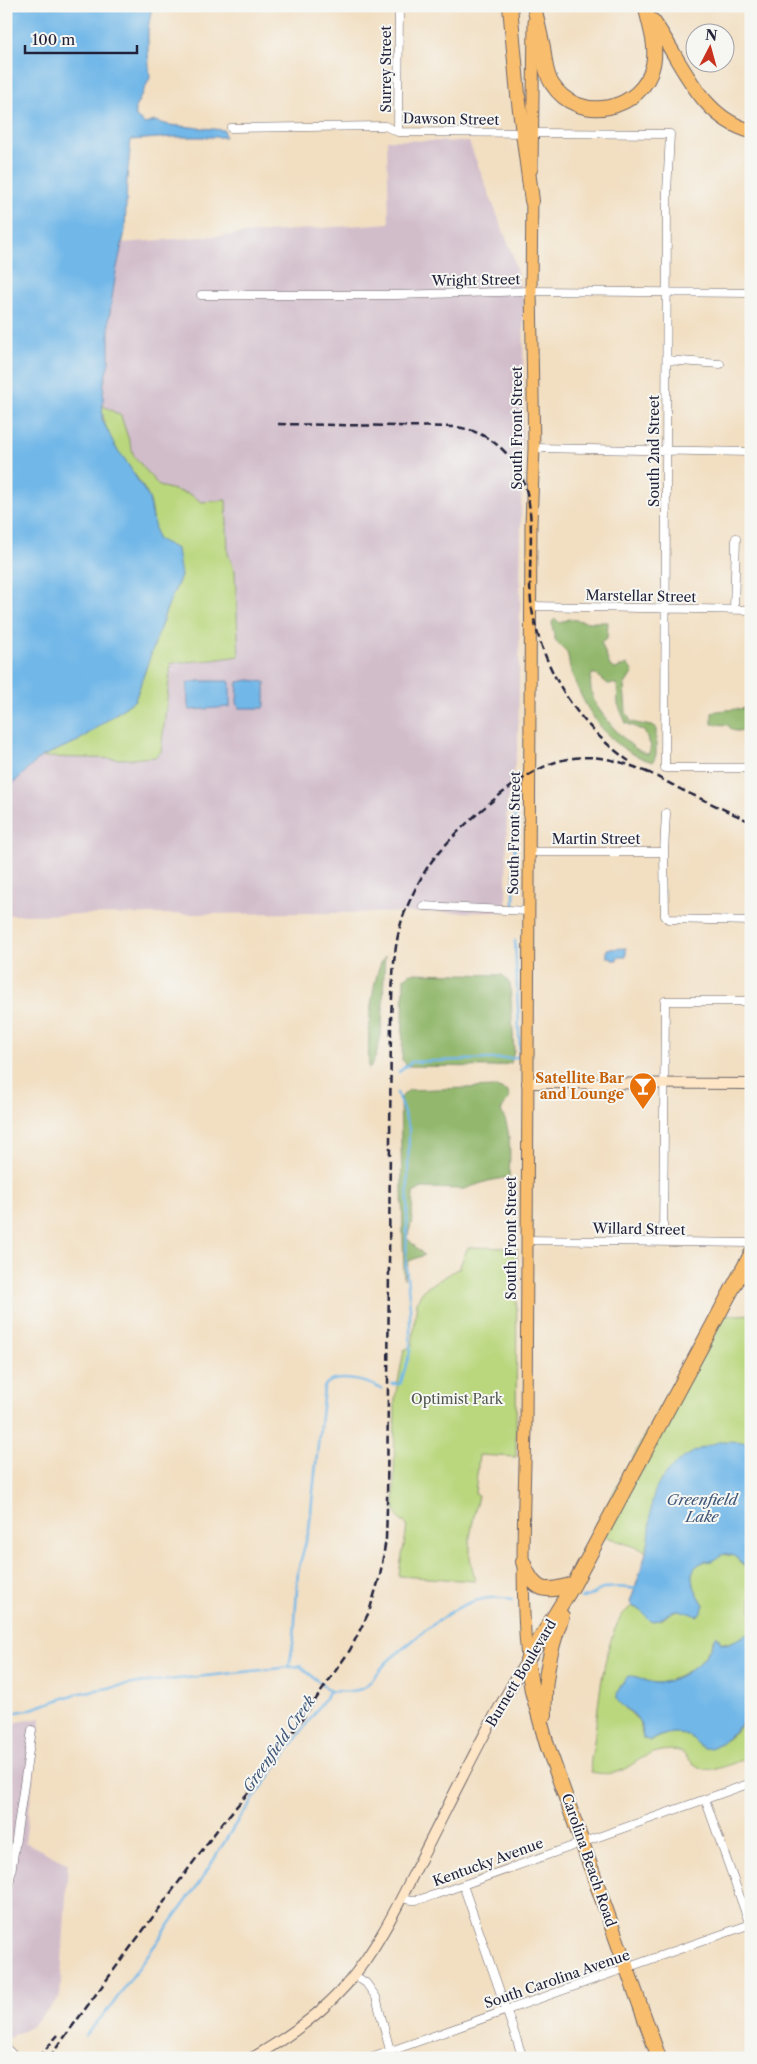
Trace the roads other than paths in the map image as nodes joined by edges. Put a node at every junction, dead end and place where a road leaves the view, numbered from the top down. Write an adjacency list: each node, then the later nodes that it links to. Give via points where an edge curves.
1 (398, 6): 6 (street, Surrey Street)
2 (510, 6): 8 (highway)
3 (534, 6): 4 (highway, via 545,66 552,84 564,98 594,109 623,104 648,79 654,53 653,36); 8 (main road)
4 (645, 10): 7 (highway, via 706,103 729,123)
5 (232, 128): 6 (street, Dawson Street, via 385,126)
6 (398, 132): 8 (street, Dawson Street)
7 (751, 132)
8 (528, 133): 9 (street, Dawson Street); 10 (highway)
9 (670, 134): 12 (street, South 2nd Street)
10 (532, 201): 11 (main road, South Front Street)
11 (531, 291): 12 (street, Wright Street); 14 (street, Wright Street); 17 (main road, South Front Street)
12 (668, 292): 13 (street, Wright Street); 15 (street, South 2nd Street)
13 (751, 293)
14 (201, 295)
15 (667, 360): 16 (street); 18 (street, South 2nd Street)
16 (720, 364)
17 (534, 448): 18 (street); 21 (main road, South Front Street)
18 (667, 451): 19 (street); 22 (street, South 2nd Street)
19 (751, 452)
20 (736, 538): 23 (street)
21 (530, 606): 22 (street, Marstellar Street); 27 (main road, South Front Street)
22 (666, 609): 23 (street, Marstellar Street); 25 (street, South 2nd Street, via 665,768)
23 (734, 610): 24 (street, Marstellar Street)
24 (751, 610)
25 (751, 768)
26 (666, 813): 28 (street)
27 (528, 852): 28 (street, Martin Street); 30 (main road, South Front Street)
28 (664, 852): 31 (street, via 664,912 668,919)
29 (423, 906): 30 (street)
30 (528, 911): 33 (main road, South Front Street)
31 (751, 921)
32 (751, 1001): 34 (street, via 665,1001)
33 (527, 1083): 34 (main road); 36 (main road, South Front Street)
34 (663, 1083): 35 (main road); 37 (street)
35 (751, 1084)
36 (526, 1240): 37 (street, Willard Street); 40 (main road, South Front Street)
37 (663, 1241): 38 (street, Willard Street)
38 (751, 1243)
39 (751, 1254): 41 (highway, Burnett Boulevard)
40 (523, 1562): 41 (highway, via 529,1578 544,1589); 42 (main road, South Front Street)
41 (574, 1584): 42 (highway, Burnett Boulevard); 44 (highway, via 551,1645 545,1672)
42 (527, 1660): 44 (highway, Carolina Beach Road); 49 (main road, Burnett Boulevard, via 498,1709)
43 (32, 1730): 50 (street)
44 (547, 1745): 47 (highway, Carolina Beach Road)
45 (751, 1783): 46 (street, Kentucky Avenue)
46 (705, 1799): 47 (street, Kentucky Avenue); 51 (street)
47 (582, 1841): 48 (street, Kentucky Avenue); 52 (highway, Carolina Beach Road)
48 (463, 1885): 49 (street, Kentucky Avenue, via 419,1900 408,1900); 54 (street)
49 (402, 1896): 53 (main road, Burnett Boulevard)
50 (6, 1907)
51 (750, 1926): 52 (street, South Carolina Avenue)
52 (627, 1968): 54 (street, South Carolina Avenue); 61 (highway, Carolina Beach Road)
53 (354, 1975): 56 (street, via 366,1983 376,1997); 58 (main road, Burnett Boulevard, via 308,2020)
54 (506, 2010): 56 (street, South Carolina Avenue); 60 (street)
55 (6, 2048): 57 (street)
56 (391, 2054): 59 (street, South Carolina Avenue)
57 (15, 2057)
58 (252, 2058)
59 (371, 2058)
60 (523, 2058)
61 (659, 2058)

